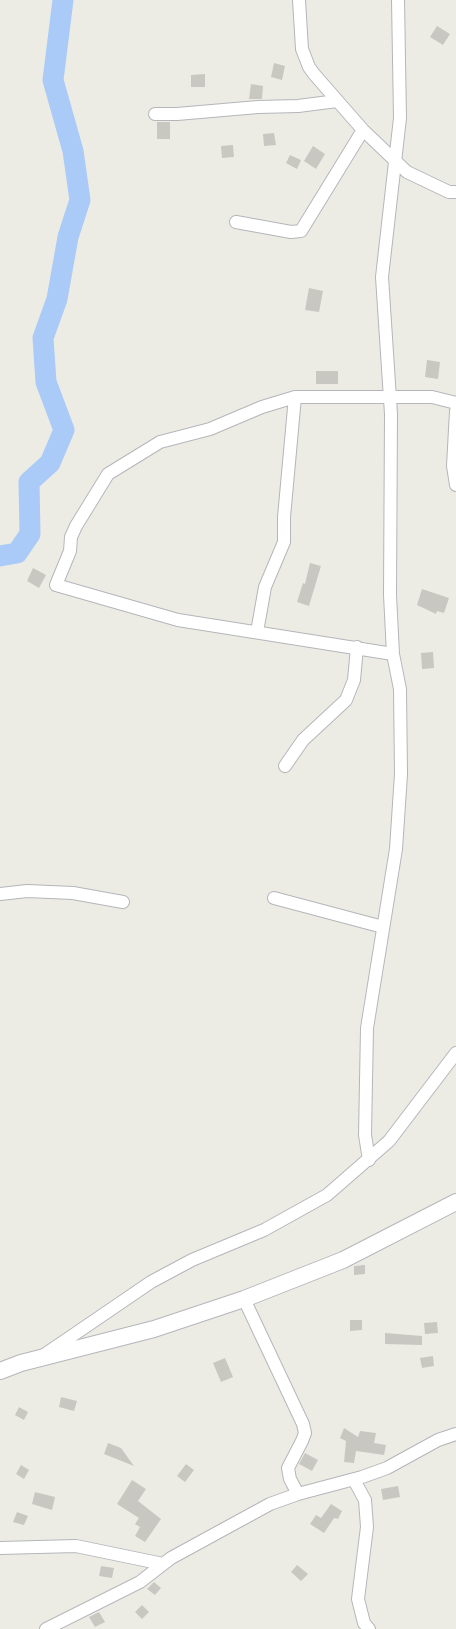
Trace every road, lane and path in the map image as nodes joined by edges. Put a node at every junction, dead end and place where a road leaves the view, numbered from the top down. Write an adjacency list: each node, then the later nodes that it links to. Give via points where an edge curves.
1 (299, 0): 3 (street, via 305,58)
2 (398, 0): 6 (street, via 400,118)
3 (337, 101): 4 (street); 5 (street)
4 (155, 114)
5 (363, 130): 6 (street); 8 (street, via 301,231)
6 (396, 163): 7 (street, via 407,172 449,192); 10 (street, via 382,277)
7 (456, 192)
8 (236, 222)
9 (295, 397): 10 (street); 14 (street, via 284,542 260,603); 14 (street, via 210,429 160,442 108,474 76,526 56,585 178,620)
10 (389, 397): 11 (street, via 432,397); 16 (street)
11 (456, 403)
12 (456, 411): 13 (street, via 452,466)
13 (456, 485)
14 (257, 632): 15 (street)
15 (357, 647): 16 (street); 17 (street, via 354,680 346,700 303,740)
16 (393, 654): 21 (street, via 400,689 401,774 396,849)
17 (285, 766)
18 (0, 894): 20 (street, via 27,891 73,893)
19 (274, 898): 21 (street)
20 (122, 902)
21 (383, 927): 23 (street, via 367,1028 365,1135)
22 (456, 1054): 23 (street, via 421,1102)
23 (368, 1160): 26 (street, via 327,1195 264,1230 192,1260 151,1282)
24 (456, 1202): 25 (street, via 343,1260)
25 (244, 1299): 26 (street, via 154,1329); 30 (street, via 303,1424 305,1433 288,1468)
26 (40, 1358): 27 (street)
27 (0, 1371)
28 (456, 1434): 29 (street, via 438,1440 387,1468)
29 (354, 1480): 30 (street); 34 (street, via 365,1500 367,1527 358,1599)
30 (298, 1494): 32 (street, via 235,1521)
31 (0, 1548): 32 (street, via 76,1546)
32 (163, 1564): 33 (street, via 140,1582)
33 (46, 1629)
34 (369, 1629)

